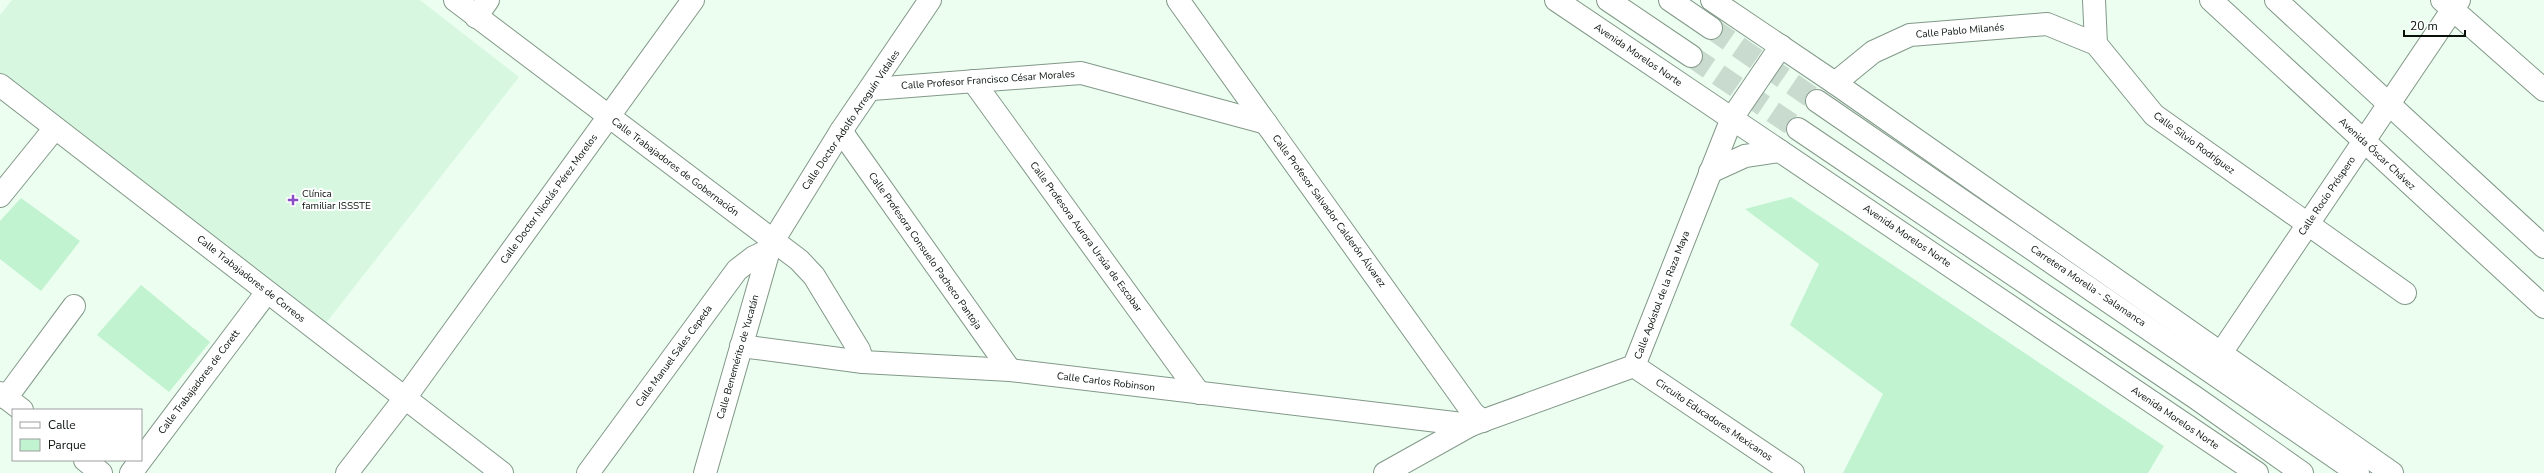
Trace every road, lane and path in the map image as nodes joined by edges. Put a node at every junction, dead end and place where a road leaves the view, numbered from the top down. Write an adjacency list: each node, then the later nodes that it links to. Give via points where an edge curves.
1 (455, 0): 13 (main road, Calle Trabajadores de Gobernación)
2 (693, 0): 25 (main road, Calle Doctor Nicolás Pérez Morelos)
3 (930, 0): 21 (main road, Calle Doctor Adolfo Arreguín Vidales)
4 (1178, 0): 27 (main road, Calle Profesor Salvador Calderón Álvarez)
5 (1556, 0): 26 (main road, Avenida Morelos Norte)
6 (1608, 0): 17 (main road)
7 (1670, 0): 14 (main road)
8 (1712, 0): 16 (main road)
9 (2094, 0): 15 (main road)
10 (2210, 0): 31 (main road, Avenida Óscar Chávez)
11 (2276, 0): 24 (main road)
12 (2451, 3): 22 (main road); 24 (main road, Calle Rocío Próspero)
13 (482, 8): 25 (main road, Calle Trabajadores de Gobernación)
14 (1711, 28)
15 (2096, 44): 19 (main road, Calle Pablo Milanés, via 2047,24 1910,35 1873,52); 35 (main road, Calle Silvio Rodríguez, via 2154,115)
16 (1780, 46): 19 (main road); 26 (main road, Calle Apóstol de la Raza Maya)
17 (1691, 56)
18 (973, 81): 21 (main road, Calle Profesor Francisco César Morales); 27 (main road, Calle Profesor Francisco César Morales, via 1080,73); 47 (main road, Calle Profesora Aurora Ursúa de Escobar)
19 (1835, 83): 43 (main road)
20 (0, 85): 28 (main road, Calle Trabajadores de Correos)
21 (872, 88): 30 (main road, Calle Doctor Adolfo Arreguín Vidales)
22 (2544, 90)
23 (1817, 101): 64 (main road, Carretera Morelia - Salamanca)
24 (2389, 104): 31 (main road, Calle Rocío Próspero); 37 (main road)
25 (609, 116): 36 (main road, Calle Trabajadores de Gobernación); 48 (main road, Calle Doctor Nicolás Pérez Morelos)
26 (1732, 118): 32 (main road, Avenida Morelos Norte); 33 (main road, Calle Apóstol de la Raza Maya)
27 (1266, 123): 50 (main road, Calle Profesor Salvador Calderón Álvarez, via 1473,413)
28 (55, 128): 34 (main road); 38 (main road, Calle Trabajadores de Correos)
29 (1798, 129): 63 (main road, via 2196,398)
30 (841, 132): 36 (main road, Calle Doctor Adolfo Arreguín Vidales); 46 (main road, Calle Profesora Consuelo Pacheco Pantoja)
31 (2364, 142): 35 (main road, Calle Rocío Próspero); 41 (main road, Avenida Óscar Chávez)
32 (1780, 151): 33 (main road, via 1745,156); 62 (main road, Avenida Morelos Norte)
33 (1710, 172): 45 (main road, Calle Apóstol de la Raza Maya)
34 (0, 196)
35 (2308, 225): 39 (main road, Calle Silvio Rodríguez); 43 (main road, Calle Rocío Próspero)
36 (771, 246): 42 (main road, Calle Benemérito de Yucatán); 44 (main road, Calle Trabajadores de Gobernación, via 799,260 814,276 859,350); 58 (main road, Calle Manuel Sales Cepeda, via 737,270)
37 (2544, 247)
38 (267, 292): 48 (main road, Calle Trabajadores de Correos); 51 (main road, Calle Trabajadores de Corett)
39 (2404, 293)
40 (74, 306): 49 (main road)
41 (2544, 307)
42 (741, 346): 44 (main road, Calle Carlos Robinson); 59 (main road, Calle Benemérito de Yucatán)
43 (2221, 353): 65 (main road)
44 (863, 362): 46 (main road, Calle Carlos Robinson)
45 (1634, 366): 50 (main road, Calle Apóstol de la Raza Maya); 61 (main road, Circuito Educadores Mexicanos)
46 (1010, 370): 47 (main road, Calle Carlos Robinson)
47 (1199, 393): 50 (main road, Calle Carlos Robinson)
48 (405, 398): 56 (main road, Calle Doctor Nicolás Pérez Morelos); 57 (main road, Calle Trabajadores de Correos)
49 (9, 400)
50 (1477, 423): 60 (main road, Calle Apóstol de la Raza Maya)
51 (142, 458)
52 (86, 461): 54 (main road)
53 (140, 461): 55 (main road, Calle Trabajadores de Corett)
54 (101, 473)
55 (131, 473)
56 (347, 473)
57 (502, 473)
58 (588, 473)
59 (705, 473)
60 (1385, 473)
61 (1793, 473)
62 (2257, 473)
63 (2302, 473)
64 (2358, 473)
65 (2392, 473)

